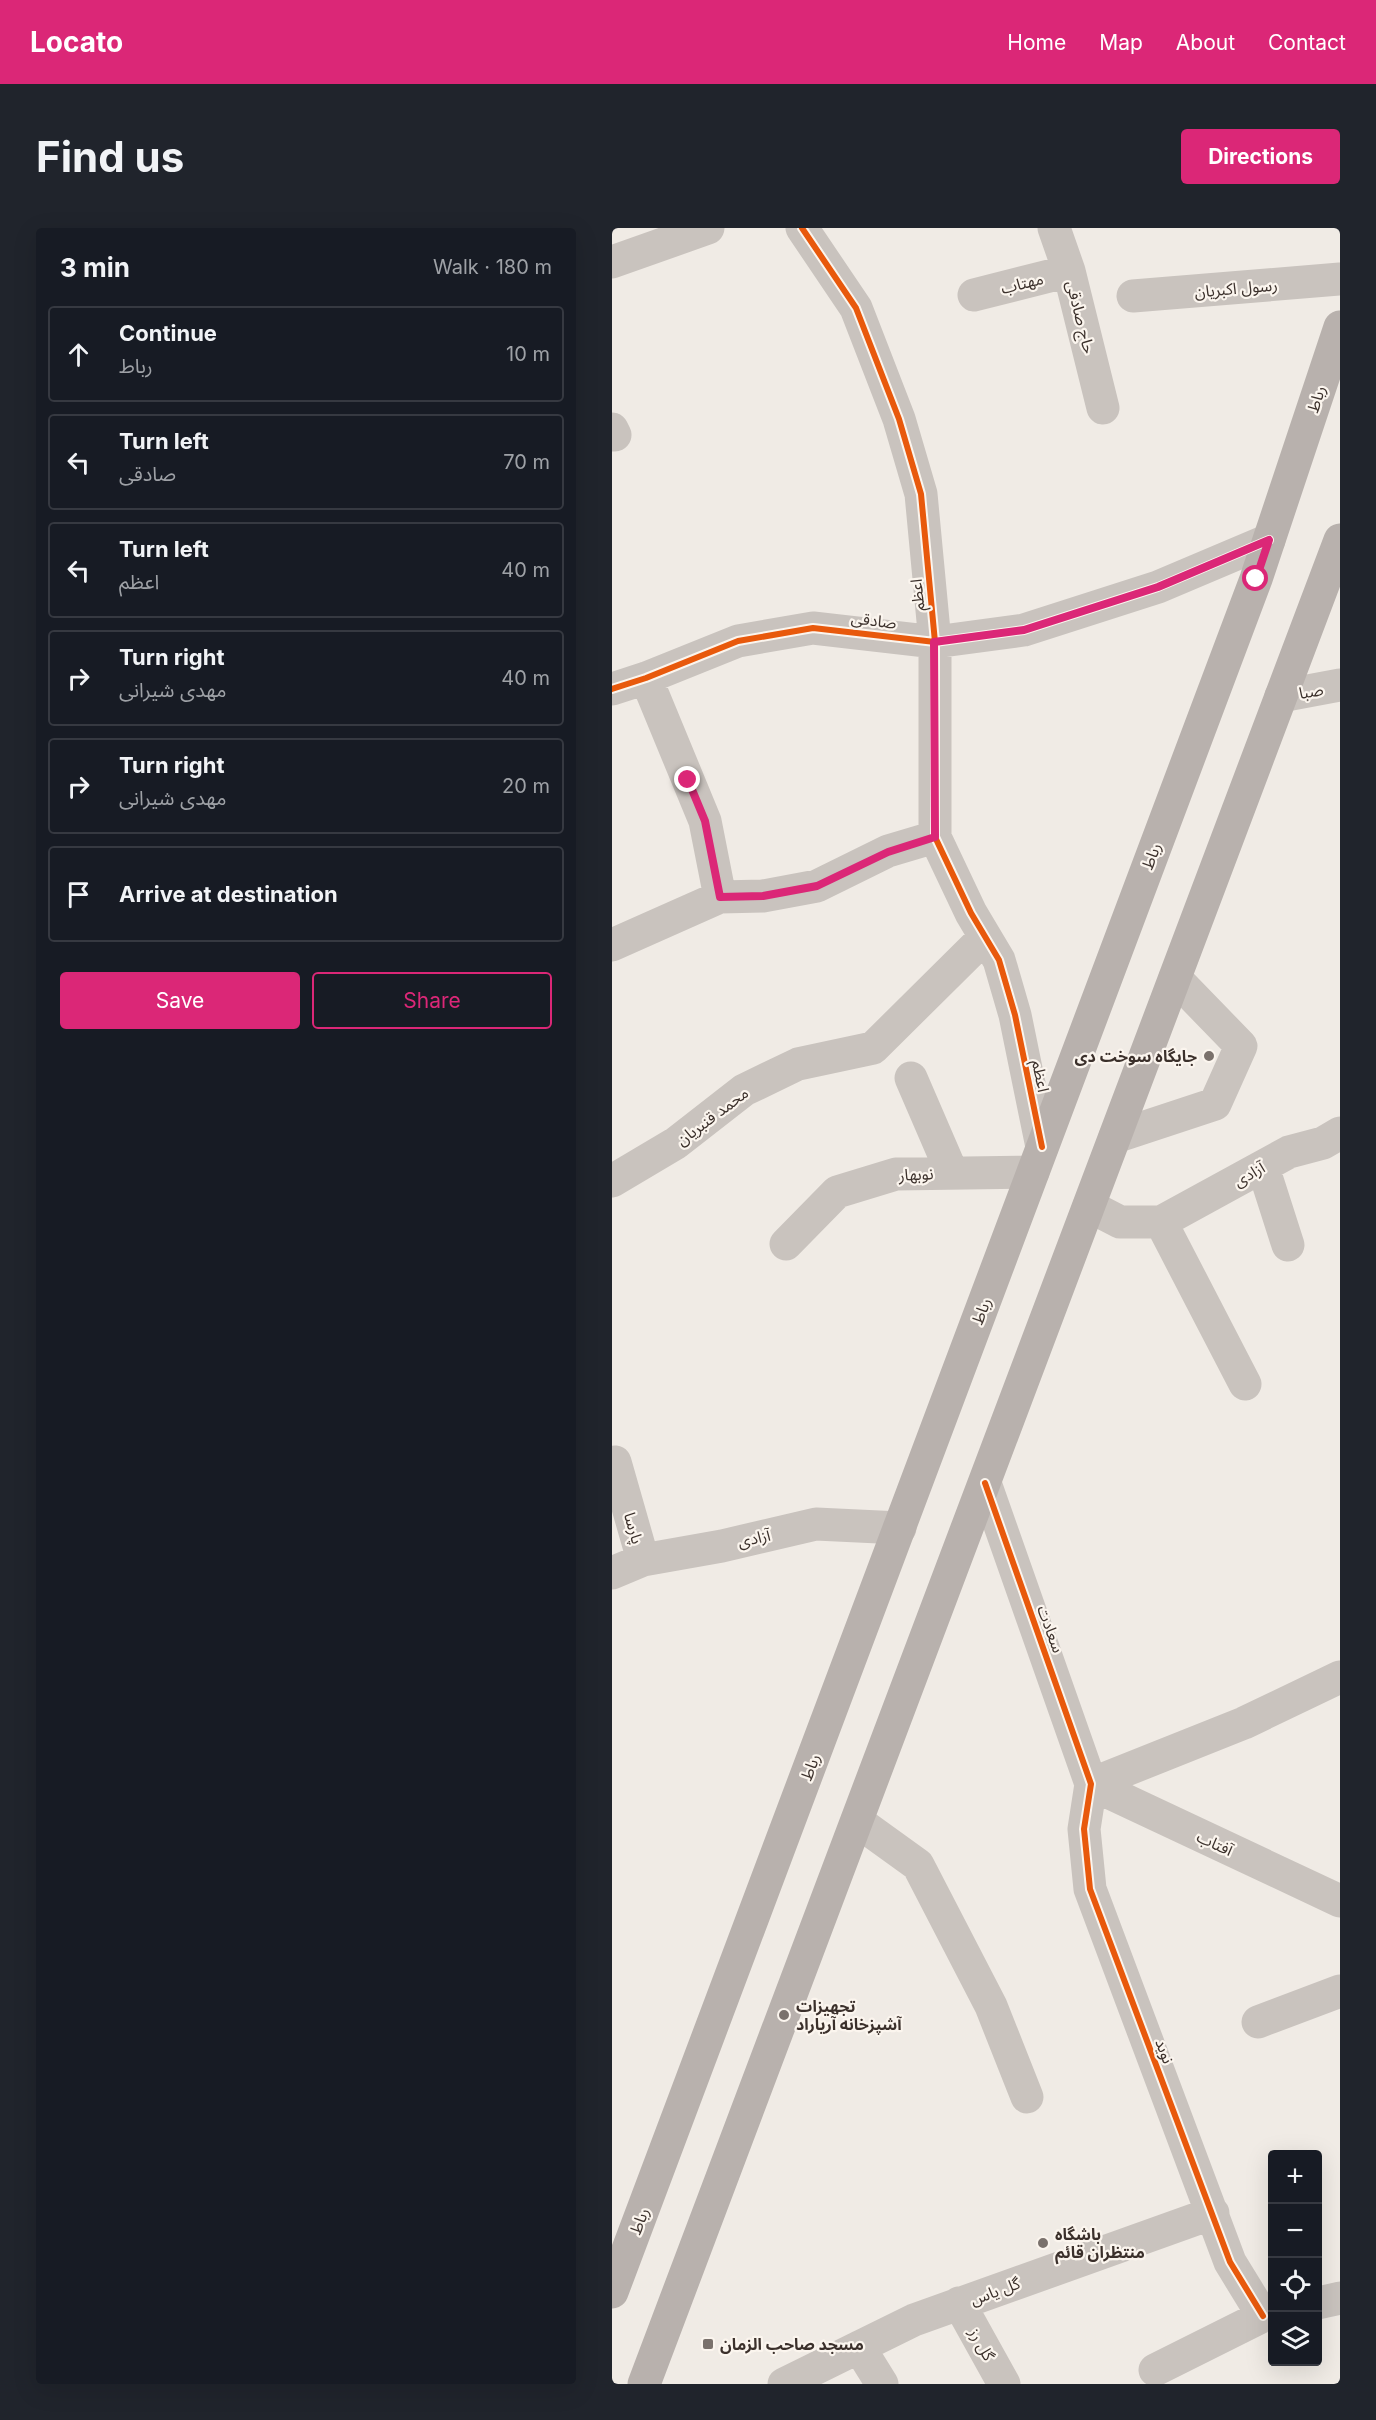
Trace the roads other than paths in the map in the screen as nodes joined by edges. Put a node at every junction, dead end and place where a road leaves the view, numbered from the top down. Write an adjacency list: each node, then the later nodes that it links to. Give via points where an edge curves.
1 (802, 228): 15 (street, اعظم, via 856,308 899,419 921,494)
2 (1054, 228): 5 (street, حاج صادقی)
3 (689, 232): 4 (street)
4 (612, 262)
5 (1069, 271): 7 (street, مهتاب); 10 (street, حاج صادقی)
6 (1340, 279): 8 (street, رسول اکبریان)
7 (974, 295)
8 (1133, 296)
9 (1340, 327): 13 (main road, رباط)
10 (1103, 408)
11 (612, 429): 12 (street)
12 (612, 435)
13 (1269, 540): 15 (street, صادقی, via 1158,587 1024,630); 28 (main road, رباط)
14 (1340, 540): 19 (main road)
15 (934, 642): 16 (street, صادقی, via 813,628 738,641); 20 (street, اعظم)
16 (646, 678): 18 (street, صادقی); 21 (street, via 705,821)
17 (1340, 686): 19 (street, صبا)
18 (612, 689)
19 (1281, 696): 24 (main road)
20 (935, 837): 21 (street, via 888,852 817,886 763,896); 22 (street, اعظم)
21 (720, 897): 23 (street)
22 (985, 937): 28 (street, اعظم, via 999,960 1015,1015); 31 (street, محمد قنبریان, via 873,1048 798,1064 744,1090 676,1143)
23 (612, 945)
24 (1175, 978): 27 (main road); 27 (street, via 1241,1046 1215,1104)
25 (911, 1078): 30 (street)
26 (1340, 1133): 29 (street, آزادی, via 1323,1143 1289,1152)
27 (1115, 1137): 32 (main road)
28 (1038, 1160): 30 (street, نوبهار); 39 (main road, رباط)
29 (1263, 1167): 33 (street, آزادی); 35 (street)
30 (952, 1173): 34 (street, نوبهار, via 896,1174 837,1192)
31 (612, 1181)
32 (1089, 1206): 33 (street, آزادی, via 1120,1222); 38 (main road)
33 (1161, 1222): 36 (street)
34 (786, 1244)
35 (1288, 1245)
36 (1245, 1384)
37 (615, 1462): 40 (street, پارسا)
38 (985, 1483): 43 (street, سعادت); 44 (main road)
39 (900, 1528): 40 (street, آزادی, via 816,1524); 50 (main road, رباط)
40 (643, 1560): 41 (street, آزادی)
41 (612, 1572)
42 (1340, 1677): 43 (street, via 1244,1723)
43 (1091, 1784): 45 (street, آفتاب); 49 (street, نوید, via 1084,1829 1090,1889)
44 (857, 1821): 48 (street, via 918,1865 991,2006); 57 (main road)
45 (1340, 1901)
46 (1340, 1991): 47 (street)
47 (1258, 2022)
48 (1027, 2097)
49 (1213, 2213): 53 (street, گل یاس); 54 (street, نوید, via 1230,2262)
50 (612, 2292)
51 (1340, 2298): 52 (street)
52 (1322, 2302)
53 (959, 2303): 55 (street, گل یاس); 60 (street, گل رز)
54 (1268, 2315): 56 (street)
55 (859, 2347): 58 (street, گل یاس); 59 (street)
56 (1155, 2370)
57 (644, 2384)
58 (784, 2384)
59 (882, 2384)
60 (1004, 2384)

